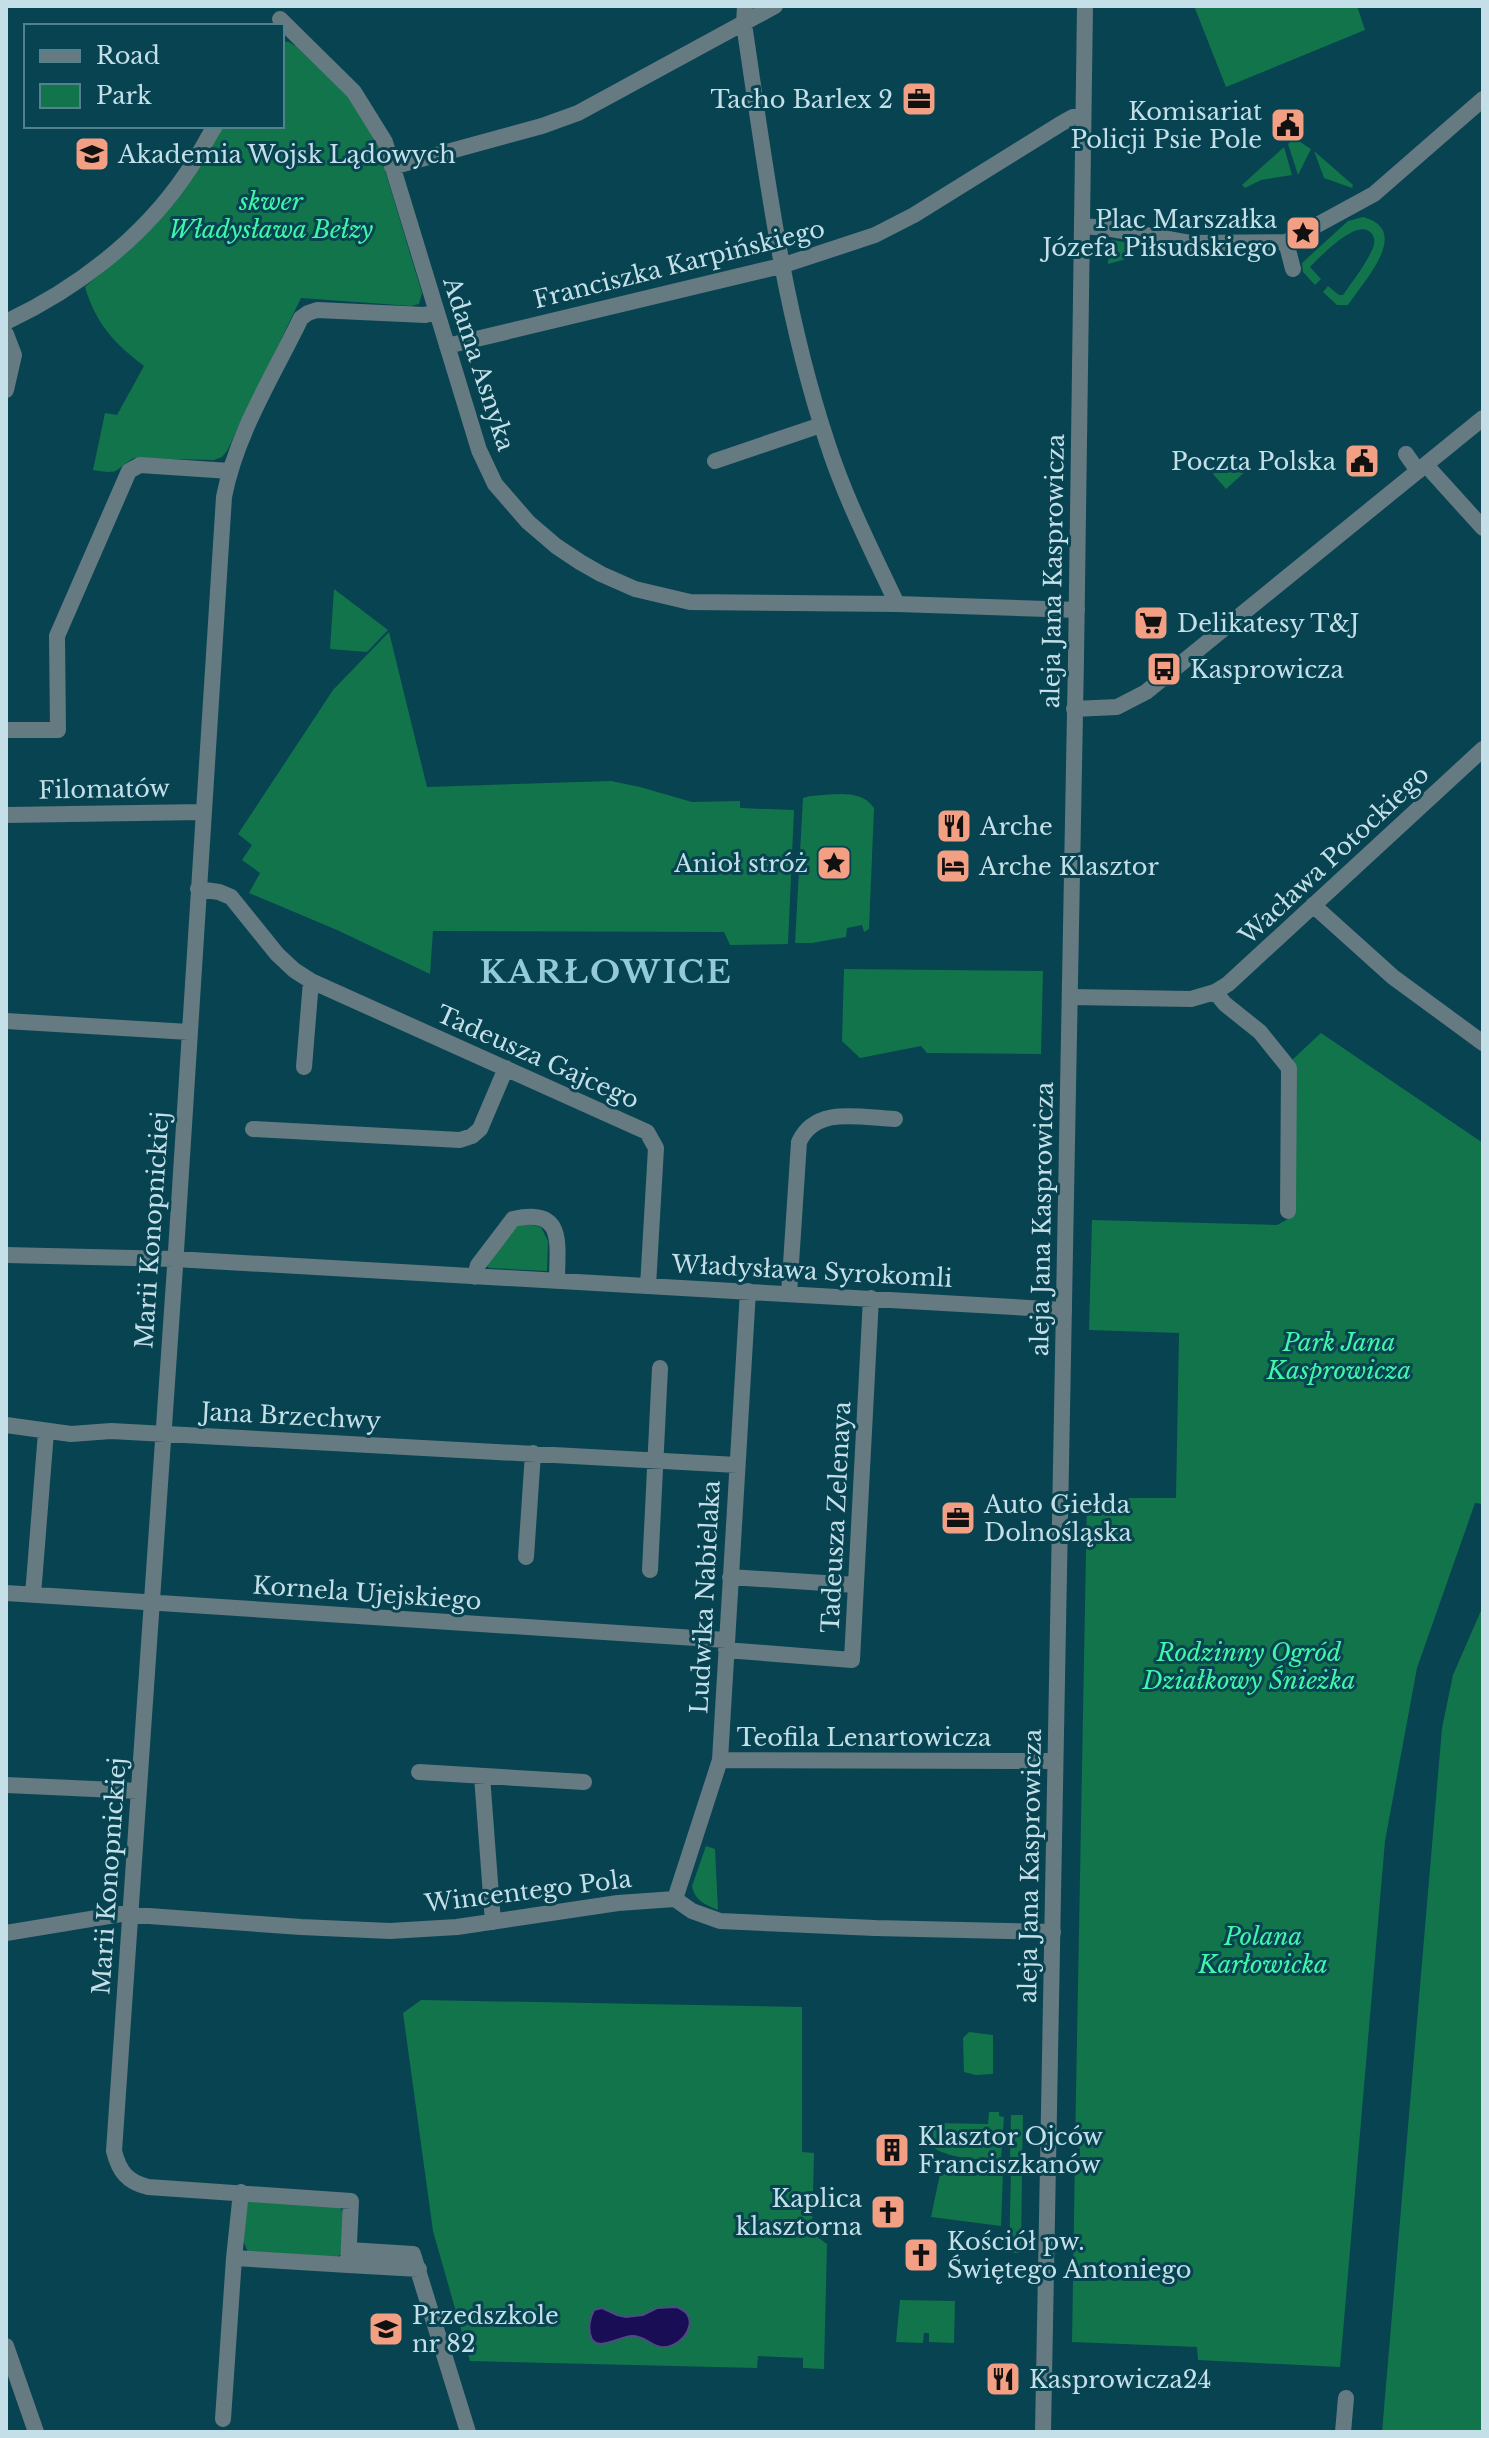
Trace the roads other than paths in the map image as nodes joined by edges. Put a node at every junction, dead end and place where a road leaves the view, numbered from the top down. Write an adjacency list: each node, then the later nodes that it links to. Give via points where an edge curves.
1 (745, 6): 5 (street)
2 (775, 6): 5 (street)
3 (1085, 6): 7 (street, aleja Jana Kasprowicza)
4 (281, 17): 9 (street, Adama Asnyka, via 354,92 385,142)
5 (744, 24): 9 (street, via 578,113); 12 (street)
6 (1483, 99): 11 (street, via 1362,202)
7 (1083, 117): 10 (street, aleja Jana Kasprowicza); 12 (street, Franciszka Karpińskiego, via 1062,123 875,235)
8 (214, 128): 15 (street, via 170,195 111,255 63,292)
9 (392, 167): 14 (street, Adama Asnyka)
10 (1083, 226): 11 (street, via 1190,243); 27 (street, aleja Jana Kasprowicza)
11 (1286, 242): 13 (street)
12 (781, 266): 17 (street, Franciszka Karpińskiego); 20 (street)
13 (1293, 269)
14 (436, 312): 17 (street, Adama Asnyka); 24 (street, Marii Konopnickiej, via 317,310 301,318)
15 (6, 322)
16 (6, 334): 18 (street, via 14,355)
17 (447, 346): 26 (street, Adama Asnyka, via 495,484 556,546 601,574 635,589 690,602)
18 (6, 390)
19 (1483, 418): 23 (street)
20 (821, 425): 22 (street); 26 (street, via 851,506)
21 (1406, 454): 23 (street)
22 (715, 461)
23 (1422, 468): 25 (street); 28 (street, via 1146,692 1117,707)
24 (230, 471): 29 (street, via 140,465 129,471 57,636 58,730); 31 (street, Marii Konopnickiej)
25 (1483, 528)
26 (897, 604): 27 (street, Adama Asnyka)
27 (1077, 610): 28 (street, aleja Jana Kasprowicza)
28 (1074, 709): 37 (street, aleja Jana Kasprowicza)
29 (6, 730)
30 (1483, 749): 34 (street, Wacława Potockiego)
31 (203, 812): 32 (street, Filomatów); 33 (street, Marii Konopnickiej)
32 (6, 815)
33 (198, 889): 35 (street, Tadeusza Gajcego, via 231,897 277,954); 39 (street, Marii Konopnickiej)
34 (1313, 905): 36 (street, Wacława Potockiego); 40 (street, via 1393,977)
35 (311, 981): 41 (street); 42 (street, Tadeusza Gajcego)
36 (1215, 992): 37 (street, Wacława Potockiego, via 1191,999); 45 (street, via 1260,1032 1289,1068)
37 (1070, 997): 54 (street, aleja Jana Kasprowicza)
38 (6, 1021): 39 (street)
39 (189, 1032): 47 (street, Marii Konopnickiej)
40 (1483, 1043)
41 (304, 1067)
42 (506, 1068): 44 (street, via 480,1129 460,1140); 50 (street, Tadeusza Gajcego, via 647,1132 656,1148)
43 (895, 1119): 52 (street, via 829,1116 803,1133)
44 (253, 1129)
45 (1288, 1211)
46 (6, 1255): 47 (street, Władysława Syrokomli)
47 (175, 1259): 48 (street, Władysława Syrokomli); 58 (street, Marii Konopnickiej)
48 (475, 1277): 49 (street, Władysława Syrokomli); 49 (street, via 478,1265 513,1219 525,1216 546,1220 557,1231)
49 (557, 1281): 50 (street, Władysława Syrokomli)
50 (648, 1286): 51 (street, Władysława Syrokomli)
51 (748, 1291): 52 (street, Władysława Syrokomli); 61 (street, Ludwika Nabielaka)
52 (789, 1294): 53 (street, Władysława Syrokomli)
53 (871, 1298): 54 (street, Władysława Syrokomli); 65 (street, Tadeusza Zelenaya)
54 (1064, 1310): 71 (street, aleja Jana Kasprowicza)
55 (660, 1368): 60 (street)
56 (6, 1425): 57 (street, Jana Brzechwy)
57 (46, 1432): 58 (street, Jana Brzechwy); 67 (street)
58 (163, 1433): 59 (street, Jana Brzechwy); 68 (street, Marii Konopnickiej)
59 (533, 1453): 60 (street, Jana Brzechwy); 62 (street)
60 (655, 1460): 61 (street, Jana Brzechwy); 63 (street)
61 (737, 1465): 64 (street, Ludwika Nabielaka)
62 (526, 1557)
63 (650, 1570)
64 (730, 1577): 65 (street); 69 (street, Ludwika Nabielaka)
65 (856, 1585): 69 (street, Tadeusza Zelenaya, via 852,1660)
66 (6, 1593): 67 (street, Kornela Ujejskiego)
67 (33, 1595): 68 (street, Kornela Ujejskiego)
68 (152, 1603): 69 (street, Kornela Ujejskiego); 76 (street, Marii Konopnickiej)
69 (726, 1645): 70 (street, Ludwika Nabielaka)
70 (720, 1760): 71 (street, Teofila Lenartowicza); 77 (street, Ludwika Nabielaka)
71 (1055, 1761): 80 (street, aleja Jana Kasprowicza)
72 (419, 1772): 73 (street)
73 (482, 1776): 74 (street); 79 (street)
74 (584, 1782)
75 (6, 1785): 76 (street)
76 (138, 1791): 78 (street, Marii Konopnickiej)
77 (675, 1899): 79 (street, Wincentego Pola); 80 (street, via 720,1921)
78 (131, 1915): 79 (street, Wincentego Pola, via 365,1931); 81 (street, Wincentego Pola); 82 (street, Marii Konopnickiej, via 114,2151 118,2166 138,2185)
79 (493, 1922)
80 (1053, 1932): 91 (street, aleja Jana Kasprowicza)
81 (6, 1933)
82 (241, 2192): 83 (street, Marii Konopnickiej, via 351,2201); 84 (street)
83 (348, 2257): 84 (street); 90 (street, via 419,2269)
84 (234, 2258): 88 (street)
85 (6, 2346): 86 (street)
86 (10, 2369): 89 (street)
87 (1346, 2398): 92 (street)
88 (223, 2419)
89 (36, 2432)
90 (468, 2432)
91 (1043, 2432)
92 (1343, 2432)

